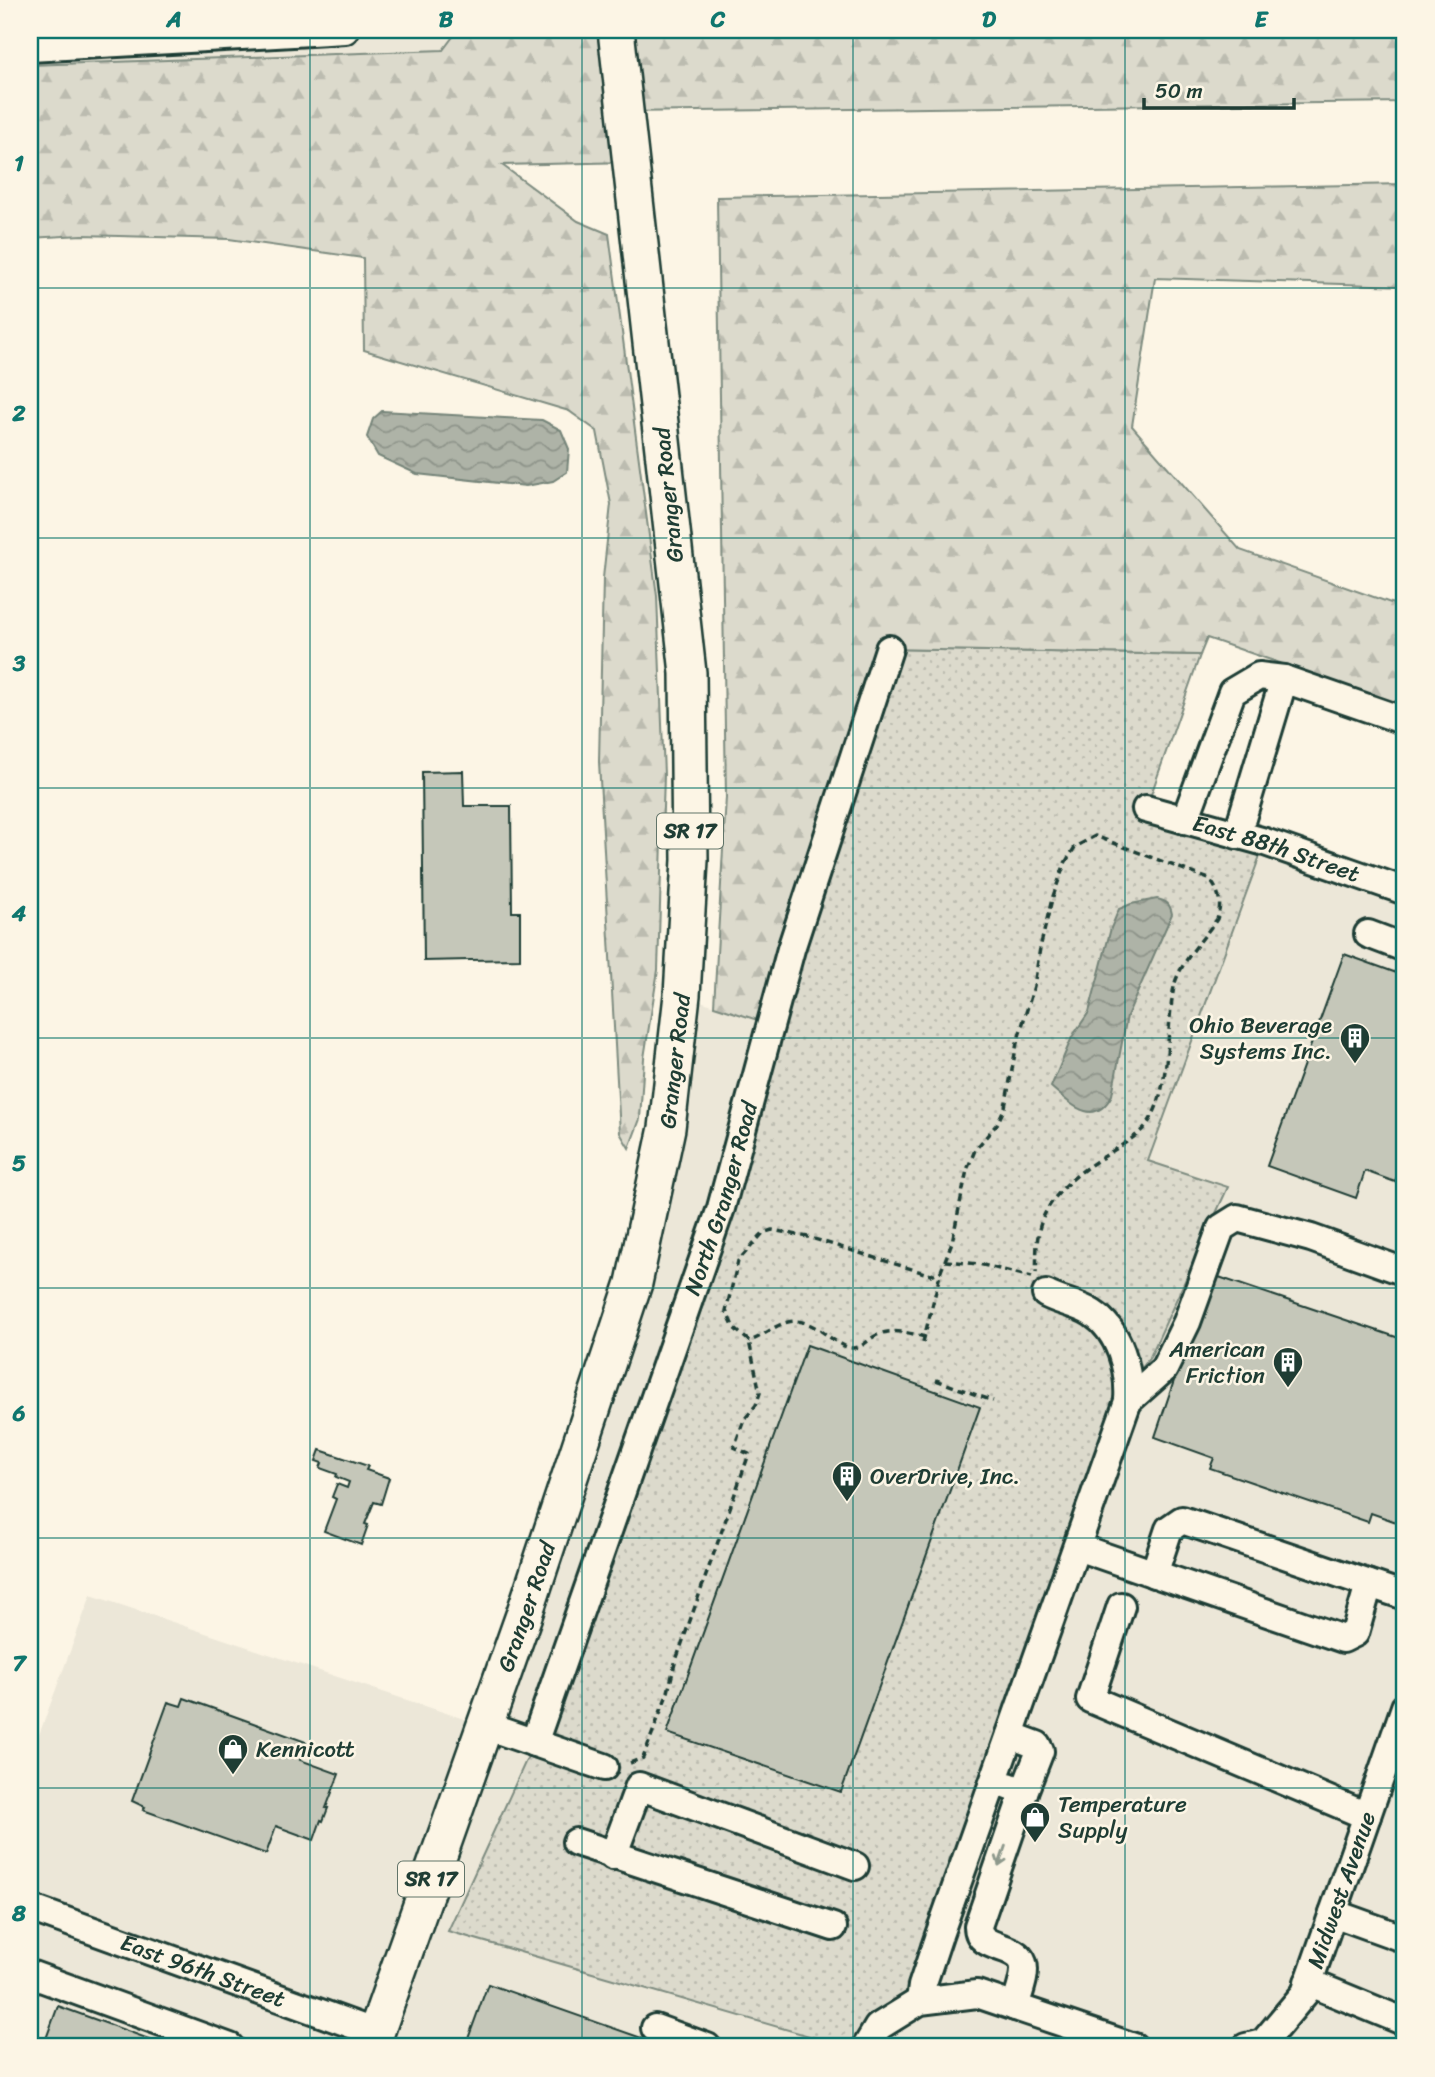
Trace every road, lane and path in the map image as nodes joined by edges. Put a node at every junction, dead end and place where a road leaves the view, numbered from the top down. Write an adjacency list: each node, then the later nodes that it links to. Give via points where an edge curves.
1 (345, 30): 3 (street)
2 (616, 30): 29 (main road, Granger Road / SR 17, via 688,673 690,860 682,995 667,1128 634,1283)
3 (30, 48)
4 (889, 649): 31 (street, North Granger Road, via 791,950 721,1208)
5 (1284, 679): 6 (street); 8 (street, via 1259,676 1232,692); 9 (street)
6 (1405, 721)
7 (1146, 809): 8 (street, East 88th Street)
8 (1185, 820): 9 (street, East 88th Street)
9 (1237, 835): 10 (street, East 88th Street)
10 (1405, 891)
11 (1368, 934): 12 (street)
12 (1405, 948)
13 (944, 1261): 13 (path, via 1036,1278 1038,1235 1049,1207 1090,1165 1147,1124 1163,1074 1176,979 1220,908 1209,879 1095,836 1075,848 1052,899 1005,1107 967,1170); 14 (path)
14 (941, 1270): 17 (path); 18 (path, via 931,1275 808,1237 772,1230 763,1233 738,1261 726,1311 734,1328)
15 (1405, 1272): 22 (street, via 1311,1238 1237,1218 1221,1228 1187,1322 1164,1369)
16 (1046, 1294): 22 (street, via 1091,1312 1105,1323 1119,1347)
17 (925, 1337): 18 (path, via 902,1331 878,1334 859,1348 849,1348 823,1330 790,1321); 19 (path)
18 (749, 1342): 32 (path, via 760,1393 734,1447 749,1454 668,1692 643,1758)
19 (923, 1342)
20 (936, 1380): 21 (path)
21 (993, 1401)
22 (1128, 1401): 23 (street)
23 (1077, 1548): 24 (street); 30 (street)
24 (1154, 1574): 25 (street, via 1168,1528 1182,1520); 25 (street, via 1343,1639 1355,1633)
25 (1369, 1584): 26 (street)
26 (1405, 1596)
27 (1121, 1606): 35 (street, via 1090,1699)
28 (1405, 1707): 35 (street, Midwest Avenue)
29 (486, 1726): 31 (street); 49 (main road, Granger Road / SR 17)
30 (1010, 1735): 33 (street); 34 (street, via 1037,1745 1040,1751)
31 (534, 1743): 32 (street)
32 (604, 1767)
33 (993, 1782): 34 (street); 45 (street)
34 (1024, 1792): 46 (street, one-way to 46, via 978,1926 983,1940 1023,1962)
35 (1367, 1816): 40 (street, Midwest Avenue)
36 (576, 1842): 37 (street)
37 (613, 1856): 38 (street, via 639,1786); 41 (street)
38 (855, 1866)
39 (30, 1908): 49 (street, East 96th Street)
40 (1333, 1913): 42 (street); 44 (street, Midwest Avenue)
41 (833, 1927)
42 (1405, 1938)
43 (30, 1974): 50 (street)
44 (1308, 1982): 47 (street); 54 (street, Midwest Avenue, via 1305,1993 1263,2043)
45 (920, 2001): 46 (street, via 977,1994); 52 (street, via 878,2027)
46 (1015, 2007): 53 (street)
47 (1405, 2022)
48 (655, 2028): 51 (street)
49 (374, 2040)
50 (230, 2047)
51 (707, 2047)
52 (866, 2047)
53 (1129, 2047)
54 (1246, 2047)

